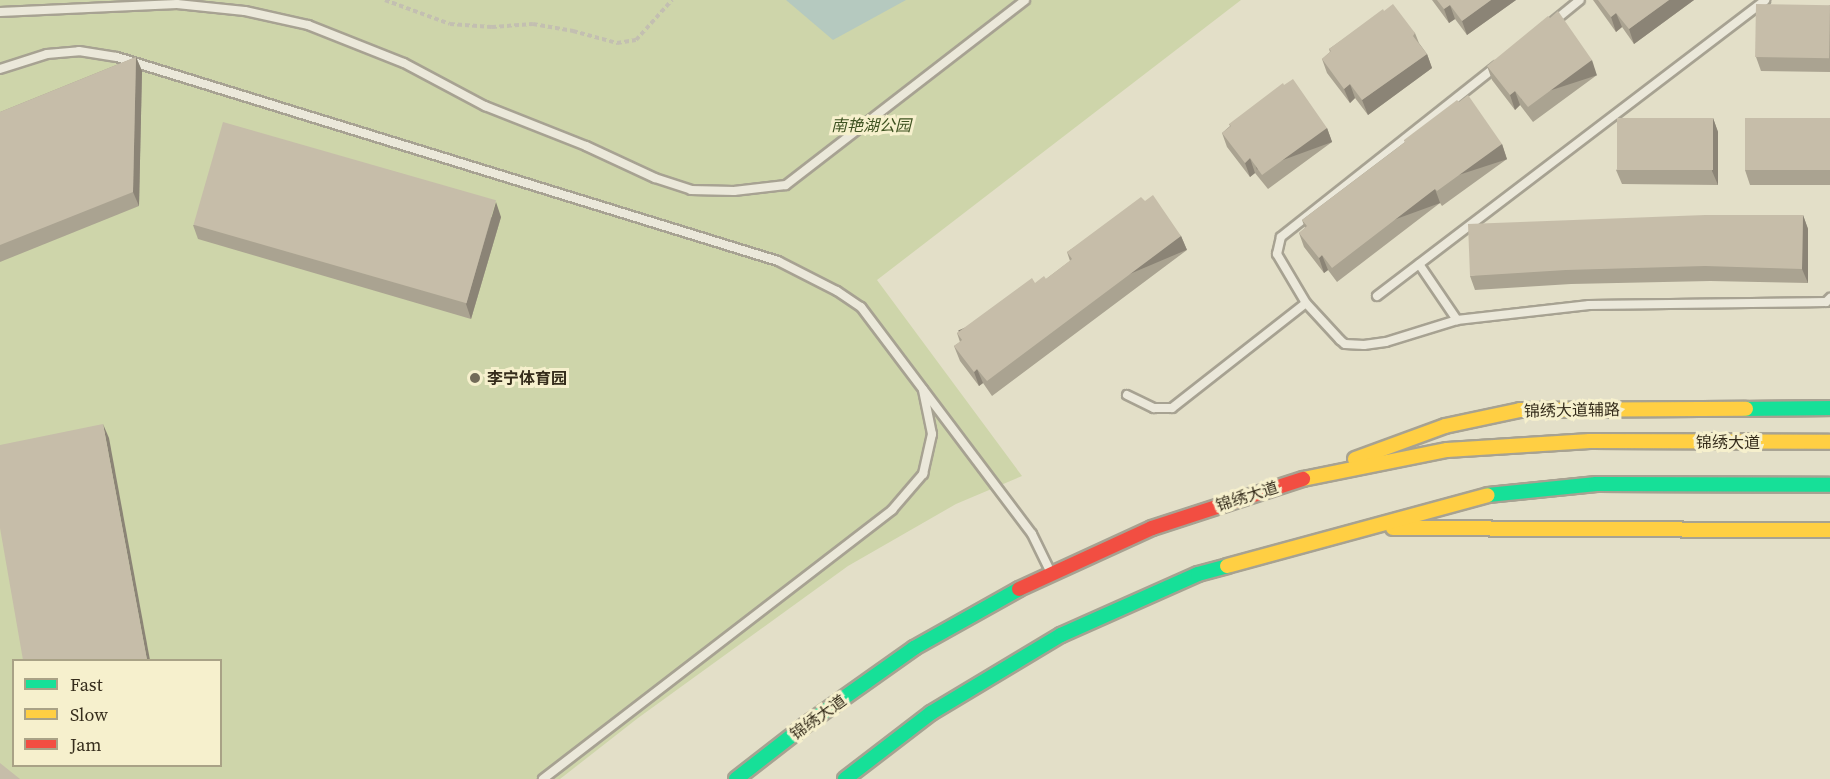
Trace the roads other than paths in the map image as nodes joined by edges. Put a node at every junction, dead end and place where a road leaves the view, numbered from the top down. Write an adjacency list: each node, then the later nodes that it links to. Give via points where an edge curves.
1 (1025, 0): 4 (lane, via 786,185 734,191 691,190 655,178 485,106 404,63 308,25 245,11 177,4)
2 (1580, 0): 5 (lane)
3 (1765, 0): 8 (lane)
4 (0, 12)
5 (1543, 30)
6 (1505, 59): 11 (lane, via 1281,237 1276,254)
7 (0, 69): 13 (lane, via 47,54 80,51 117,57 778,261 861,307)
8 (1419, 264): 9 (lane); 12 (lane)
9 (1377, 296)
10 (1829, 301): 12 (lane, via 1589,305)
11 (1306, 303): 12 (lane, via 1341,340 1352,345 1386,342); 14 (lane, via 1172,408 1154,408)
12 (1457, 320)
13 (922, 387): 21 (lane, via 1032,534); 22 (lane, via 932,434 923,474 892,510)
14 (1127, 395)
15 (1830, 408): 17 (main road, 锦绣大道辅路, via 1520,410 1445,426)
16 (1830, 442): 17 (main road, 锦绣大道, via 1590,441 1447,450)
17 (1290, 482): 21 (main road, 锦绣大道, via 1152,528)
18 (1830, 485): 19 (main road, via 1596,484 1493,493)
19 (1374, 528): 20 (main road); 24 (main road, via 1198,574 1061,635 931,713)
20 (1830, 530)
21 (1051, 573): 23 (main road, 锦绣大道, via 914,648)
22 (543, 779)
23 (736, 779)
24 (846, 779)

